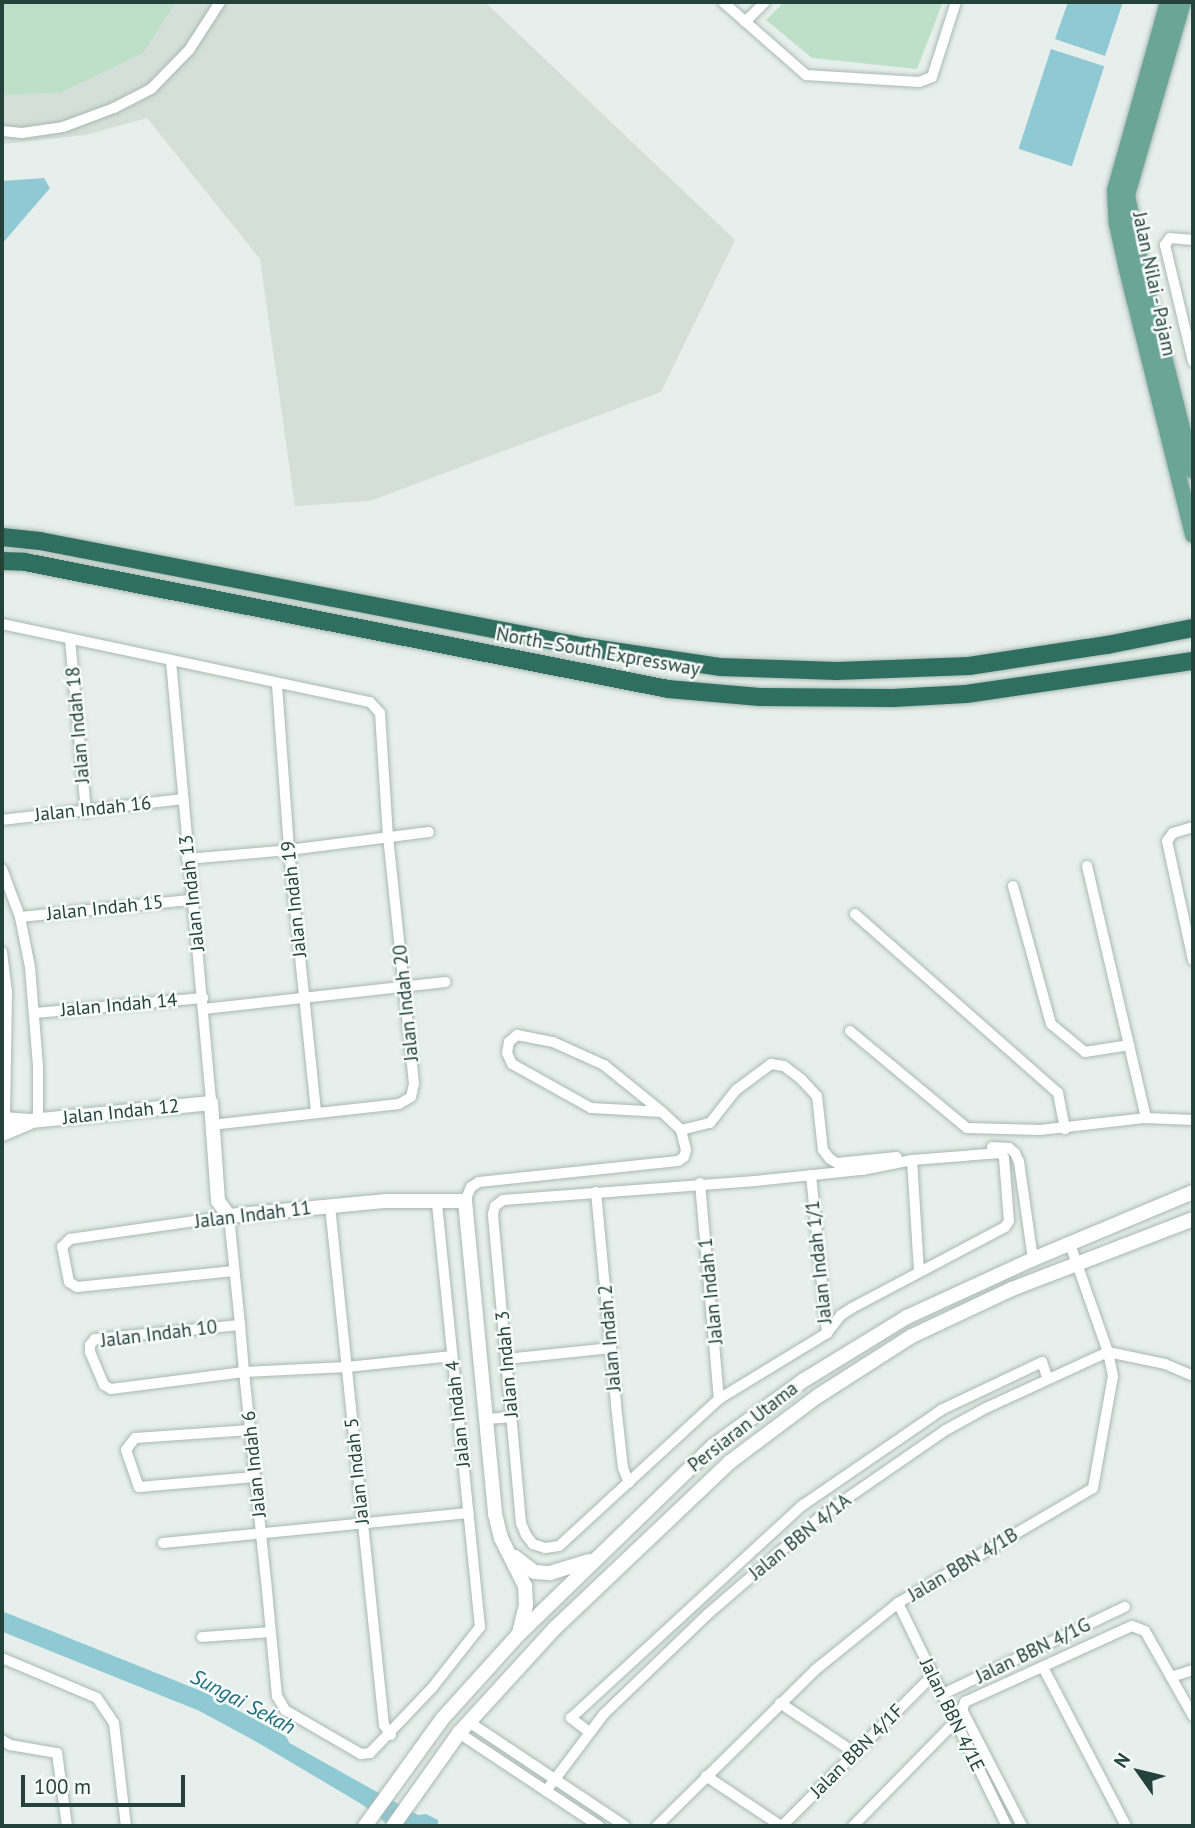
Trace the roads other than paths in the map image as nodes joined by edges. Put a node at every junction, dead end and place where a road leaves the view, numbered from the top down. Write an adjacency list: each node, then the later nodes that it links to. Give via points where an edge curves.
1 (220, 2): 8 (street, via 189,50 151,89 63,127)
2 (723, 2): 7 (street)
3 (765, 2): 7 (street)
4 (956, 2): 7 (street, via 932,77 919,82 806,75)
5 (1168, 2): 11 (main road, Jalan Nilai - Pajam, via 1115,191 1117,224)
6 (1183, 2): 11 (main road, Jalan Nilai - Pajam, via 1127,195)
7 (746, 22)
8 (2, 131)
9 (1193, 240): 10 (street, via 1170,238 1165,245)
10 (1193, 362)
11 (1180, 425): 12 (main road, Jalan Nilai - Pajam); 13 (main road, Jalan Nilai - Pajam)
12 (1193, 471)
13 (1193, 535)
14 (2, 537): 17 (highway, North–South Expressway, via 54,543 586,647 720,667 836,671 969,666)
15 (2, 561): 20 (highway, North–South Expressway, via 630,682 760,697 966,694)
16 (2, 624): 18 (street)
17 (1193, 628)
18 (70, 639): 19 (street); 23 (street, Jalan Indah 18)
19 (171, 661): 21 (street); 22 (street, Jalan Indah 13)
20 (1193, 661)
21 (277, 685): 27 (street, Jalan Indah 20, via 377,707); 28 (street, Jalan Indah 19)
22 (183, 799): 23 (street, Jalan Indah 16); 29 (street, Jalan Indah 13)
23 (86, 812): 24 (street, Jalan Indah 16)
24 (2, 820)
25 (1193, 827): 37 (street, via 1173,832 1167,841)
26 (429, 832): 27 (street)
27 (388, 836): 28 (street); 39 (street, Jalan Indah 20)
28 (289, 850): 29 (street); 41 (street, Jalan Indah 19)
29 (187, 859): 33 (street, Jalan Indah 13)
30 (1087, 866): 45 (street)
31 (2, 869): 35 (street)
32 (1013, 886): 45 (street, via 1051,1024 1085,1052)
33 (190, 900): 35 (street, Jalan Indah 15); 40 (street, Jalan Indah 13)
34 (855, 914): 54 (street, via 1058,1093)
35 (20, 917): 43 (street)
36 (2, 952): 53 (street, via 7,991)
37 (1193, 960)
38 (445, 982): 39 (street)
39 (404, 988): 41 (street); 48 (street, Jalan Indah 20, via 414,1084 411,1097 399,1104)
40 (203, 998): 42 (street, Jalan Indah 13); 43 (street, Jalan Indah 14)
41 (305, 1000): 42 (street); 48 (street, Jalan Indah 19)
42 (204, 1009): 46 (street, Jalan Indah 13)
43 (35, 1013): 50 (street)
44 (850, 1031): 54 (street, via 967,1128)
45 (1129, 1045): 49 (street)
46 (211, 1103): 50 (main road, Jalan Indah 12); 52 (main road, Jalan Indah 13)
47 (662, 1111): 47 (street, via 592,1108 512,1064 506,1053 509,1042 517,1035 553,1042 594,1060); 55 (street)
48 (316, 1113): 52 (street, Jalan Indah 20)
49 (1146, 1118): 51 (street); 54 (street)
50 (35, 1120): 53 (main road, Jalan Indah 12)
51 (1193, 1120)
52 (211, 1125): 64 (main road, Jalan Indah 13, via 218,1201)
53 (3, 1127)
54 (1065, 1129)
55 (681, 1130): 62 (street, via 685,1150 678,1161 479,1182); 67 (street, via 710,1123 736,1090 771,1064 784,1066 817,1097 823,1150 837,1163 1009,1148 1019,1162)
56 (912, 1160): 57 (street); 70 (street); 70 (street, via 1001,1153 1009,1221)
57 (811, 1175): 58 (street); 72 (street, Jalan Indah 1/1)
58 (700, 1183): 59 (street); 81 (street, Jalan Indah 1)
59 (596, 1192): 73 (street, Jalan Indah 2); 76 (street, Jalan Indah 3, via 503,1200 495,1206)
60 (1193, 1192): 66 (main road, Persiaran Utama)
61 (437, 1201): 62 (main road, Jalan Indah 11); 63 (main road, Jalan Indah 11); 75 (street, Jalan Indah 4)
62 (465, 1201): 83 (main road)
63 (330, 1206): 64 (main road, Jalan Indah 11); 77 (street, Jalan Indah 5)
64 (229, 1216): 69 (street, Jalan Indah 6); 69 (street, Jalan Indah 11, via 70,1239 62,1247 69,1282 78,1287)
65 (1193, 1220): 68 (main road, Persiaran Utama)
66 (1070, 1244): 67 (main road, Persiaran Utama); 68 (street, Jalan BBN 4/1B)
67 (1033, 1259): 95 (main road, Persiaran Utama, via 906,1317 804,1380 713,1446)
68 (1077, 1264): 74 (street, Jalan BBN 4/1B); 110 (main road, Persiaran Utama, via 912,1336 818,1396 741,1454 555,1628)
69 (234, 1271): 71 (street, Jalan Indah 6)
70 (919, 1272): 72 (street, via 852,1308)
71 (240, 1325): 78 (street, Jalan Indah 6); 78 (street, Jalan Indah 10, via 95,1339 90,1352 104,1385 111,1389)
72 (827, 1333): 81 (street, Jalan Indah 1/1)
73 (611, 1348): 76 (street); 88 (street, Jalan Indah 2, via 623,1468)
74 (1108, 1352): 79 (street, via 1165,1364); 80 (street, Jalan BBN 4/1A); 96 (street, Jalan BBN 4/1B, via 1113,1376 1093,1488)
75 (452, 1356): 77 (street); 89 (street, Jalan Indah 4)
76 (506, 1359): 82 (street, Jalan Indah 3)
77 (347, 1367): 78 (street); 91 (street, Jalan Indah 5)
78 (244, 1372): 84 (street, Jalan Indah 6)
79 (1193, 1376)
80 (1048, 1379): 85 (street, via 1042,1362 941,1410); 86 (street, Jalan BBN 4/1A, via 986,1408)
81 (719, 1399): 88 (street, Jalan Indah 1/1)
82 (512, 1417): 83 (street); 90 (street, Jalan Indah 3)
83 (485, 1419): 94 (main road, via 495,1514)
84 (250, 1430): 87 (street, Jalan Indah 6); 87 (street, via 135,1438 126,1450 135,1483 145,1488)
85 (897, 1440): 86 (street); 111 (street, via 803,1505 571,1718)
86 (908, 1455): 111 (street, Jalan BBN 4/1A, via 820,1517 769,1560)
87 (255, 1477): 92 (street, Jalan Indah 6)
88 (629, 1483): 90 (street, Jalan Indah 1/1, via 559,1546 533,1544)
89 (469, 1513): 91 (street); 112 (street, Jalan Indah 4, via 480,1627)
90 (521, 1523)
91 (363, 1525): 92 (street); 112 (street, Jalan Indah 5, via 384,1725)
92 (261, 1534): 93 (street); 98 (street, Jalan Indah 6)
93 (163, 1543)
94 (511, 1554): 95 (main road, via 534,1572 550,1573); 99 (main road, via 525,1586 526,1605)
95 (595, 1558): 99 (main road, Persiaran Utama)
96 (898, 1603): 104 (street, Jalan BBN 4/1E); 107 (street, Jalan BBN 4/1B)
97 (1125, 1607): 106 (street, Jalan BBN 4/1G)
98 (270, 1632): 100 (street); 112 (street, Jalan Indah 6, via 277,1696 285,1710 361,1754 370,1754)
99 (518, 1635): 120 (main road, Persiaran Utama, via 443,1718)
100 (202, 1637)
101 (2, 1658): 119 (street, via 97,1698 114,1723)
102 (1044, 1669): 105 (street, via 1132,1626 1145,1631); 128 (street, via 962,1705); 129 (street)
103 (1193, 1670): 105 (street)
104 (932, 1676): 106 (street, Jalan BBN 4/1E); 114 (street, Jalan BBN 4/1F)
105 (1171, 1678): 108 (street)
106 (942, 1695): 109 (street, Jalan BBN 4/1E)
107 (780, 1703): 114 (street); 115 (street, Jalan BBN 4/1B)
108 (1193, 1716)
109 (955, 1722): 126 (street); 127 (street, Jalan BBN 4/1E)
110 (464, 1728): 116 (street); 117 (street); 121 (main road, Persiaran Utama)
111 (589, 1732): 116 (street, Jalan BBN 4/1A)
112 (391, 1735)
113 (2, 1740): 118 (street, via 57,1753)
114 (855, 1753): 125 (street, Jalan BBN 4/1F)
115 (706, 1776): 124 (street, Jalan BBN 4/1B); 125 (street)
116 (555, 1779): 117 (street, Jalan BBN 4/1A); 123 (street)
117 (546, 1791): 122 (street)
118 (67, 1826)
119 (125, 1826)
120 (365, 1826)
121 (393, 1826)
122 (599, 1826)
123 (625, 1826)
124 (657, 1826)
125 (781, 1826)
126 (853, 1826)
127 (1007, 1826)
128 (1022, 1826)
129 (1126, 1826)

